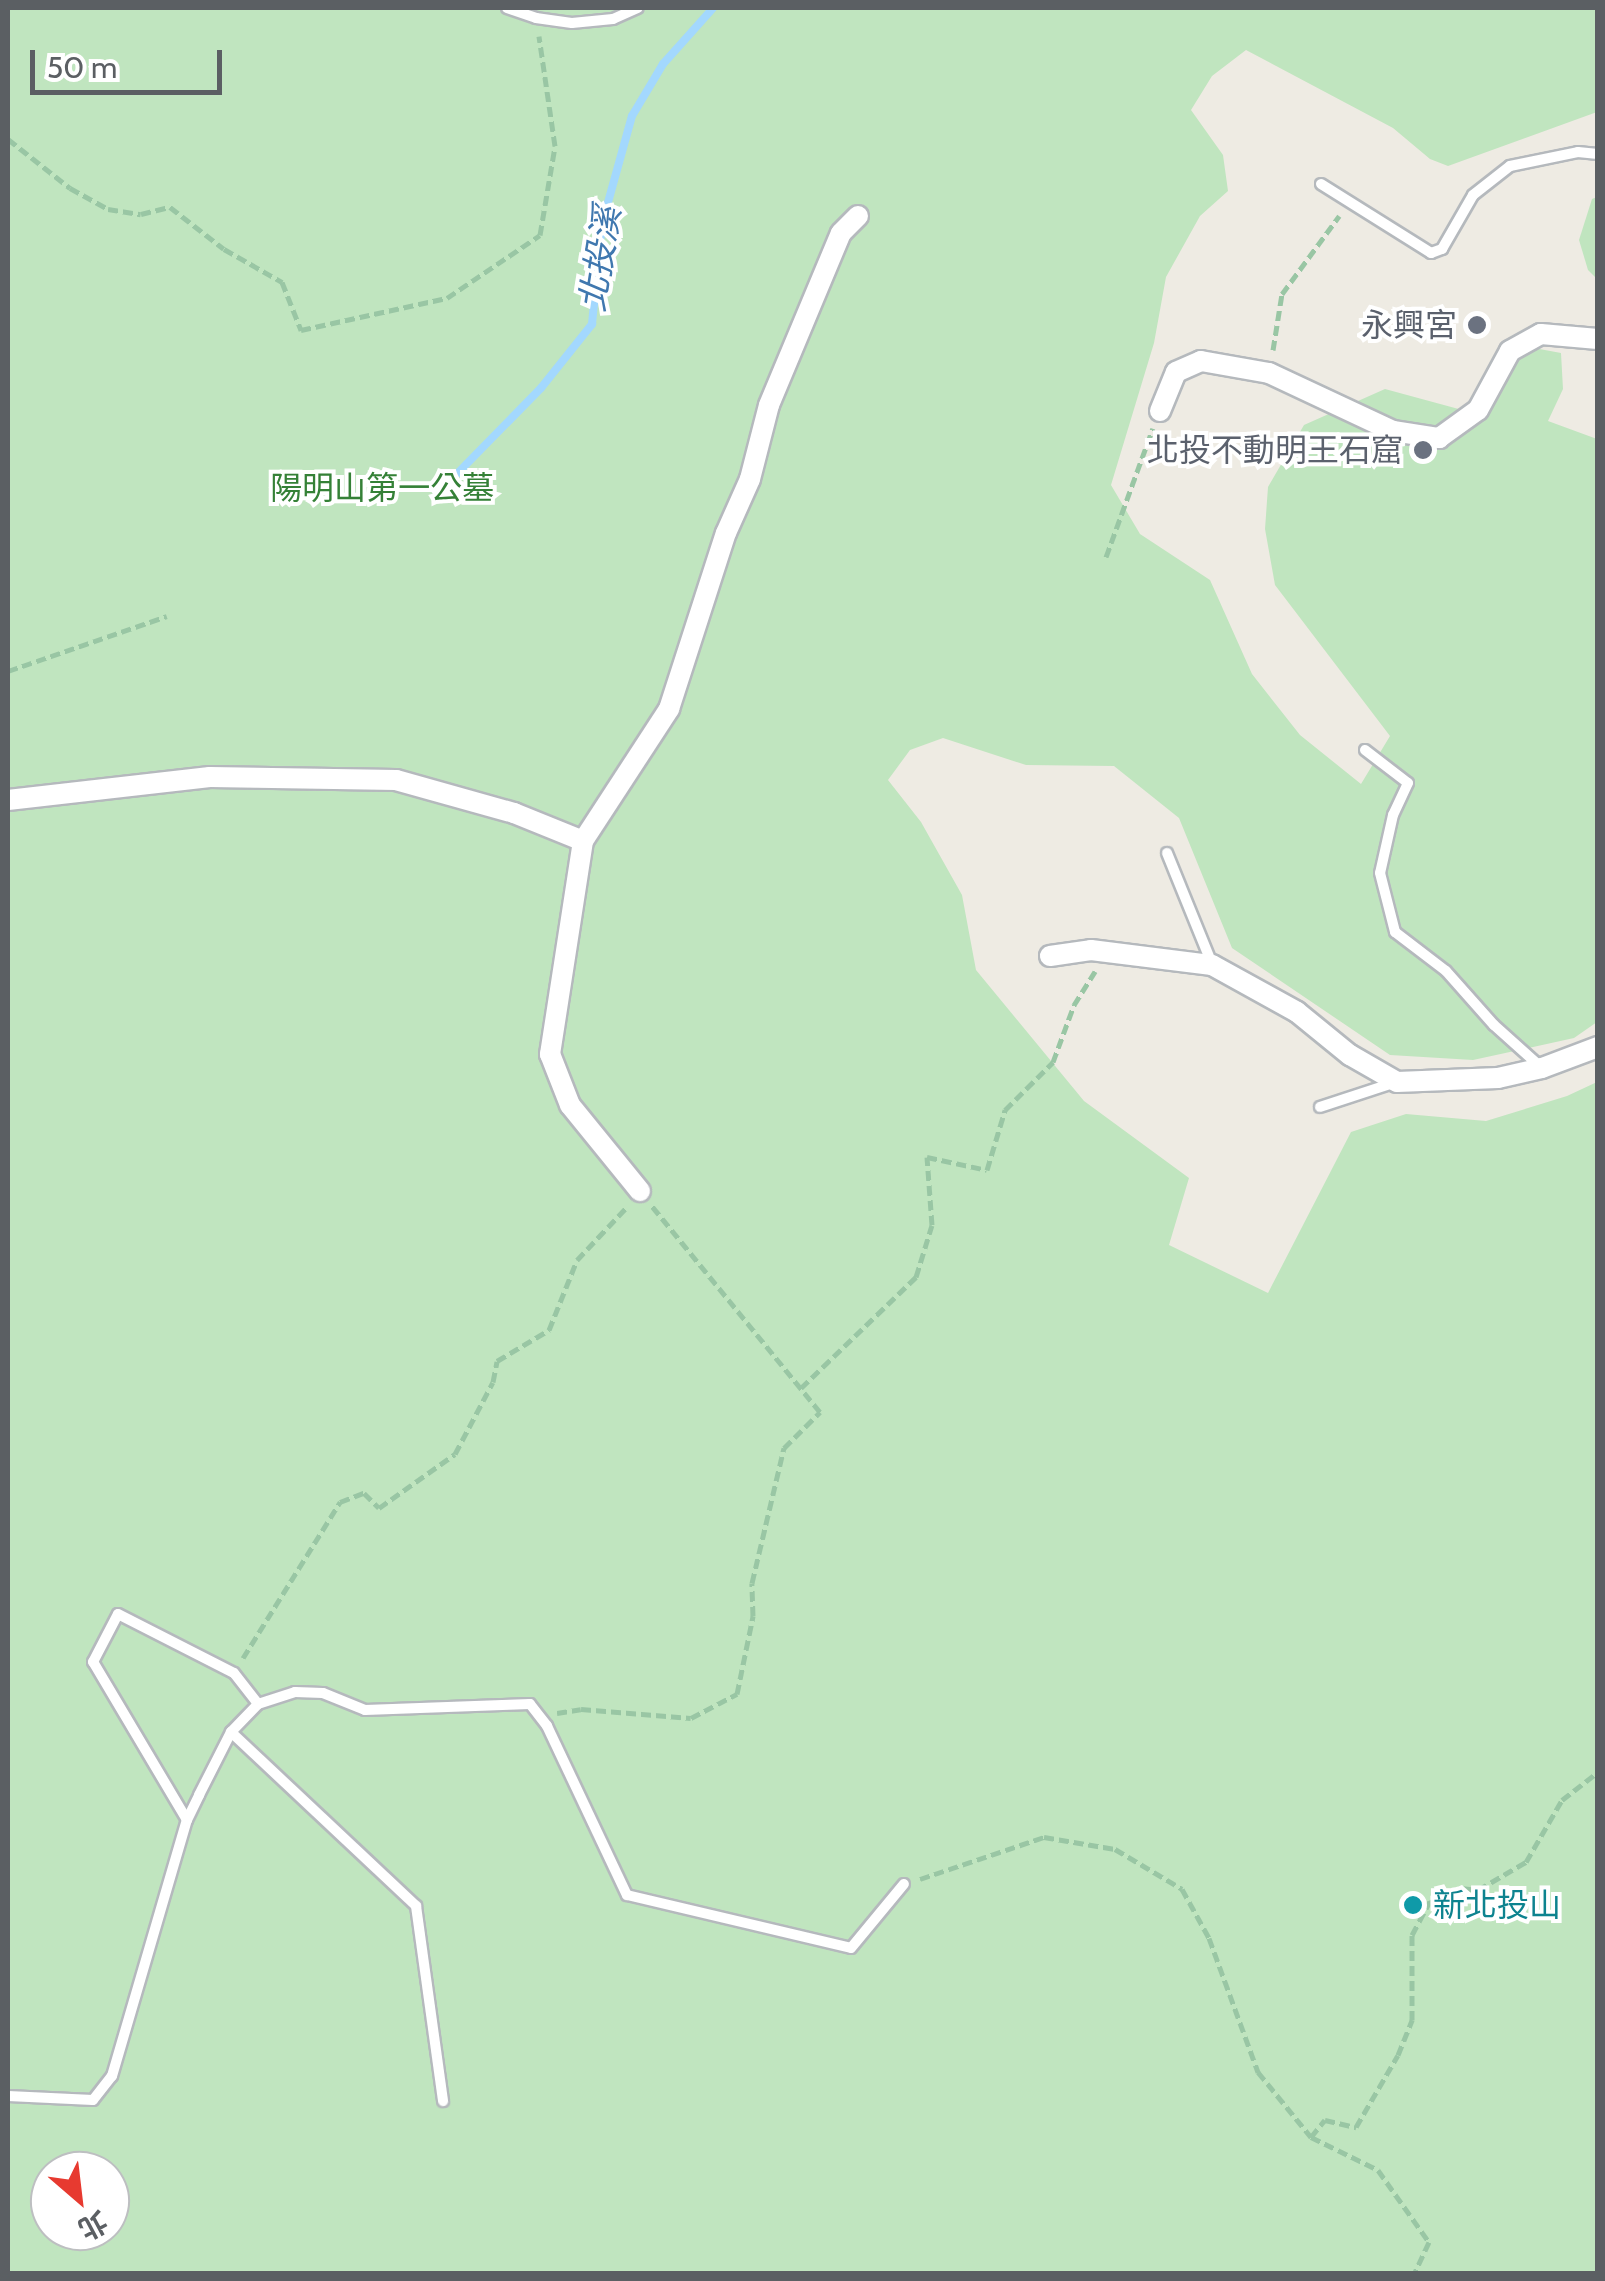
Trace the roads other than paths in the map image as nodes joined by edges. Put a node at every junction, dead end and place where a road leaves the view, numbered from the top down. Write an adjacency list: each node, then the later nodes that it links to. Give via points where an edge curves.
1 (508, 8): 2 (lane, via 572,23 613,19)
2 (638, 8)
3 (1598, 154): 4 (lane, via 1510,166 1473,195 1442,249 1431,253)
4 (1321, 184)
5 (858, 216): 10 (street, via 841,233 769,405 750,479 669,709)
6 (1598, 340): 7 (street, via 1541,334 1510,351 1478,410 1439,438 1393,432 1269,373 1201,362 1176,372)
7 (1160, 411)
8 (1365, 750): 15 (lane, via 1408,782 1380,873 1394,932 1446,972)
9 (8, 800): 10 (street, via 210,777 396,780 514,813)
10 (584, 842): 18 (street, via 550,1054 570,1105)
11 (1166, 852): 13 (lane)
12 (1050, 956): 13 (street, via 1107,952)
13 (1212, 965): 16 (street, via 1297,1012)
14 (1598, 1047): 15 (street)
15 (1542, 1068): 16 (street, via 1460,1081)
16 (1397, 1082): 17 (lane)
17 (1320, 1107)
18 (640, 1192)
19 (258, 1704): 20 (lane); 21 (lane, via 234,1674 118,1614 93,1662); 22 (lane, via 295,1692 323,1693 365,1710 530,1704 627,1895 851,1948)
20 (232, 1732): 21 (lane); 24 (lane, via 416,1906)
21 (188, 1820): 23 (lane, via 112,2076 93,2100)
22 (904, 1884)
23 (8, 2096)
24 (443, 2101)

